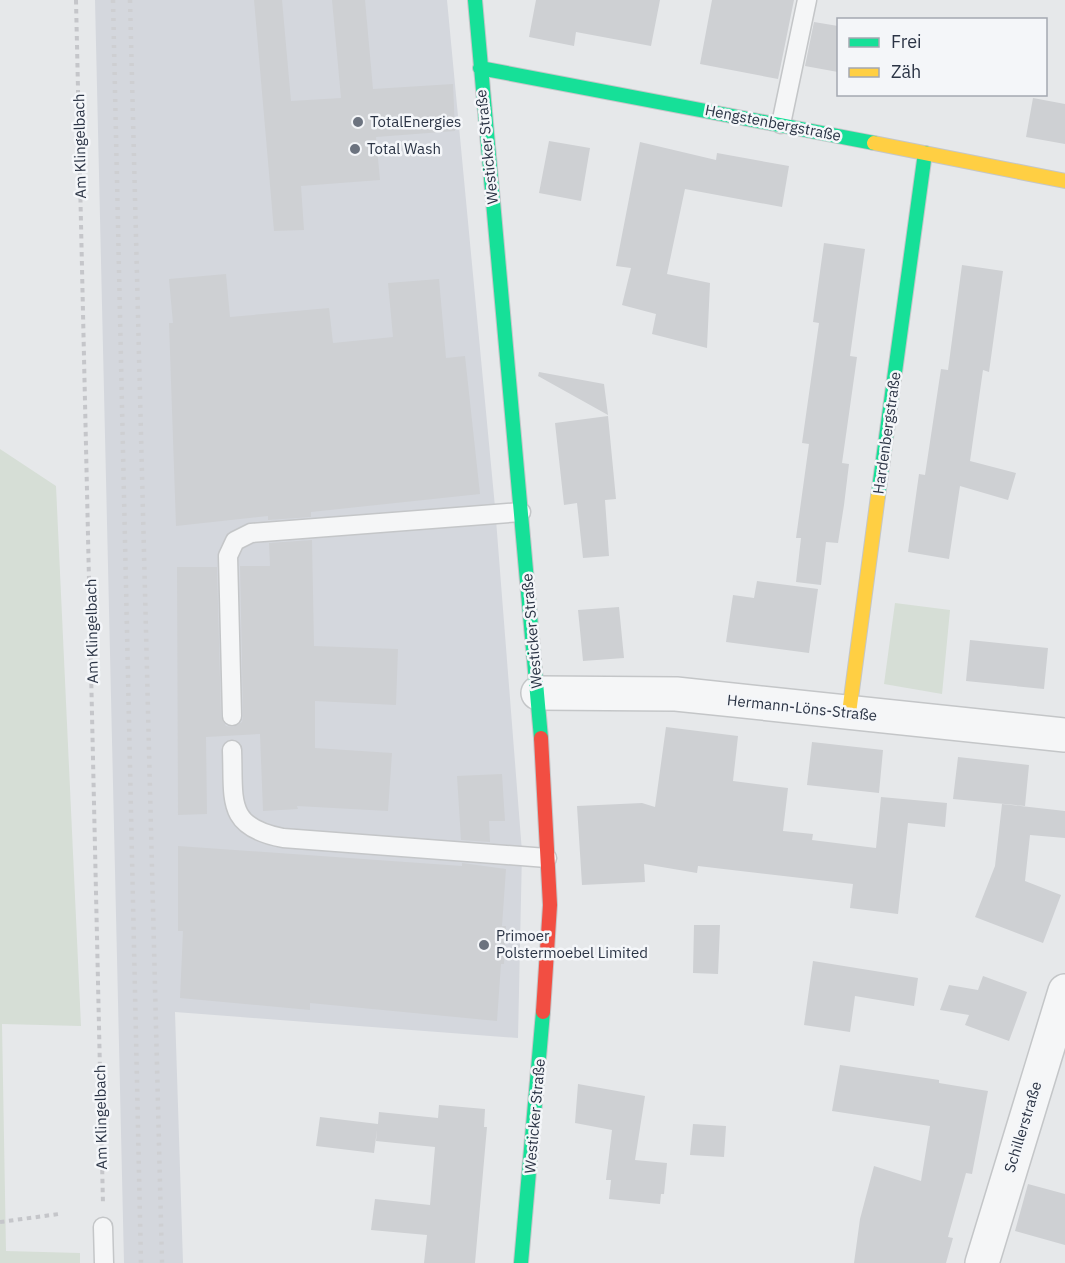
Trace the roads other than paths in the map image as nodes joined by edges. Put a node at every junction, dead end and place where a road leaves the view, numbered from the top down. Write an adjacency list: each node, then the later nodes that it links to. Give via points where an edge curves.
1 (475, 0): 3 (main road, Westicker Straße)
2 (807, 0): 4 (lane)
3 (480, 68): 4 (main road, Hengstenbergstraße); 7 (main road, Westicker Straße)
4 (781, 124): 5 (main road, Hengstenbergstraße)
5 (925, 153): 6 (main road, Hengstenbergstraße); 9 (main road, Hardenbergstraße)
6 (1065, 181)
7 (521, 513): 8 (main road, Westicker Straße); 10 (lane, via 284,529 251,533 235,541 228,556)
8 (538, 693): 9 (street, Hermann-Löns-Straße, via 676,694); 13 (main road, Westicker Straße)
9 (849, 713): 11 (street, Hermann-Löns-Straße)
10 (232, 716)
11 (1065, 735)
12 (231, 750): 13 (lane, via 234,798 242,821 260,834)
13 (547, 858): 17 (main road, Westicker Straße, via 547,963)
14 (1065, 992): 18 (street, Schillerstraße)
15 (103, 1227): 16 (lane)
16 (104, 1263)
17 (521, 1263)
18 (982, 1263)

